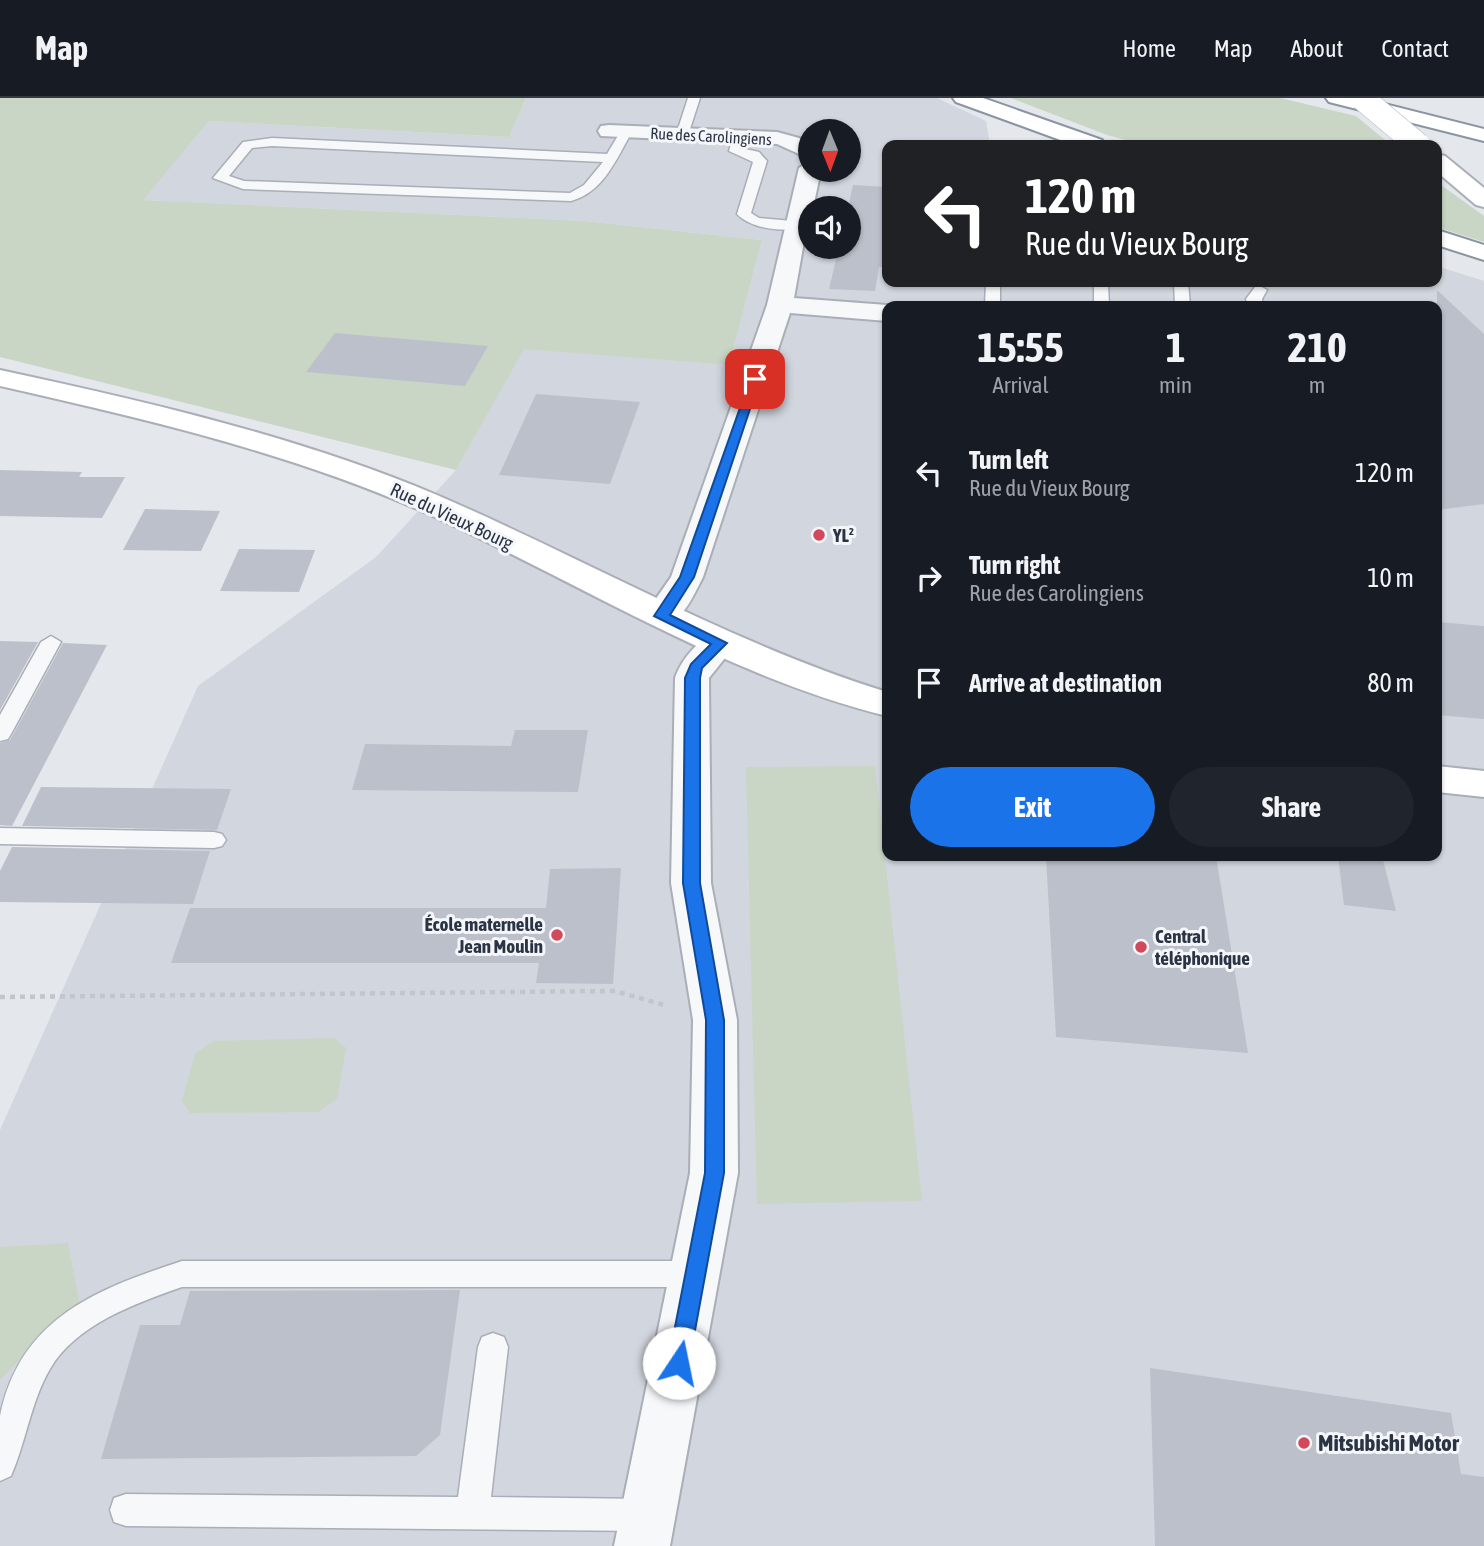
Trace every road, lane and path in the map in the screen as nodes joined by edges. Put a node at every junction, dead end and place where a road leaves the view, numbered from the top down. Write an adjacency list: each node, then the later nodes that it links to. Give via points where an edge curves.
1 (694, 98): 8 (lane)
2 (963, 98): 11 (main road)
3 (1336, 98): 9 (main road)
4 (1362, 98): 12 (main road, bridge)
5 (1401, 98): 6 (main road)
6 (1484, 117)
7 (617, 132): 8 (street, Rue des Carolingiens); 14 (lane)
8 (682, 135): 10 (street, Rue des Carolingiens)
9 (1484, 135)
10 (739, 137): 13 (street, Rue des Carolingiens); 17 (lane, via 736,151 760,160 744,214 756,222)
11 (1080, 140)
12 (1412, 140)
13 (798, 143)
14 (609, 158): 14 (lane, via 589,191 571,197 243,185 219,178 248,145 258,143)
15 (1442, 165): 16 (main road)
16 (1484, 200)
17 (798, 225): 22 (street)
18 (1442, 239): 19 (main road)
19 (1484, 253)
20 (1260, 290): 21 (lane)
21 (1254, 301)
22 (780, 305): 23 (street); 25 (street, via 687,577)
23 (882, 313)
24 (3, 381): 25 (main road, Rue du Vieux Bourg, via 125,405 288,449 358,474 429,503)
25 (661, 616): 27 (main road, Rue du Vieux Bourg)
26 (51, 642): 29 (lane)
27 (720, 643): 28 (main road, Rue du Vieux Bourg); 35 (street, via 696,667 692,678 691,883)
28 (882, 702)
29 (0, 734)
30 (1442, 780): 31 (main road)
31 (1484, 784)
32 (0, 836): 33 (lane)
33 (214, 840)
34 (0, 997): 35 (path, via 615,991)
35 (715, 1020): 36 (street, via 715,1173)
36 (696, 1274): 38 (lane, via 182,1275 146,1286 92,1312 40,1356); 41 (street)
37 (493, 1348): 40 (lane)
38 (0, 1465)
39 (126, 1510): 40 (lane)
40 (472, 1515): 41 (lane)
41 (645, 1531)

